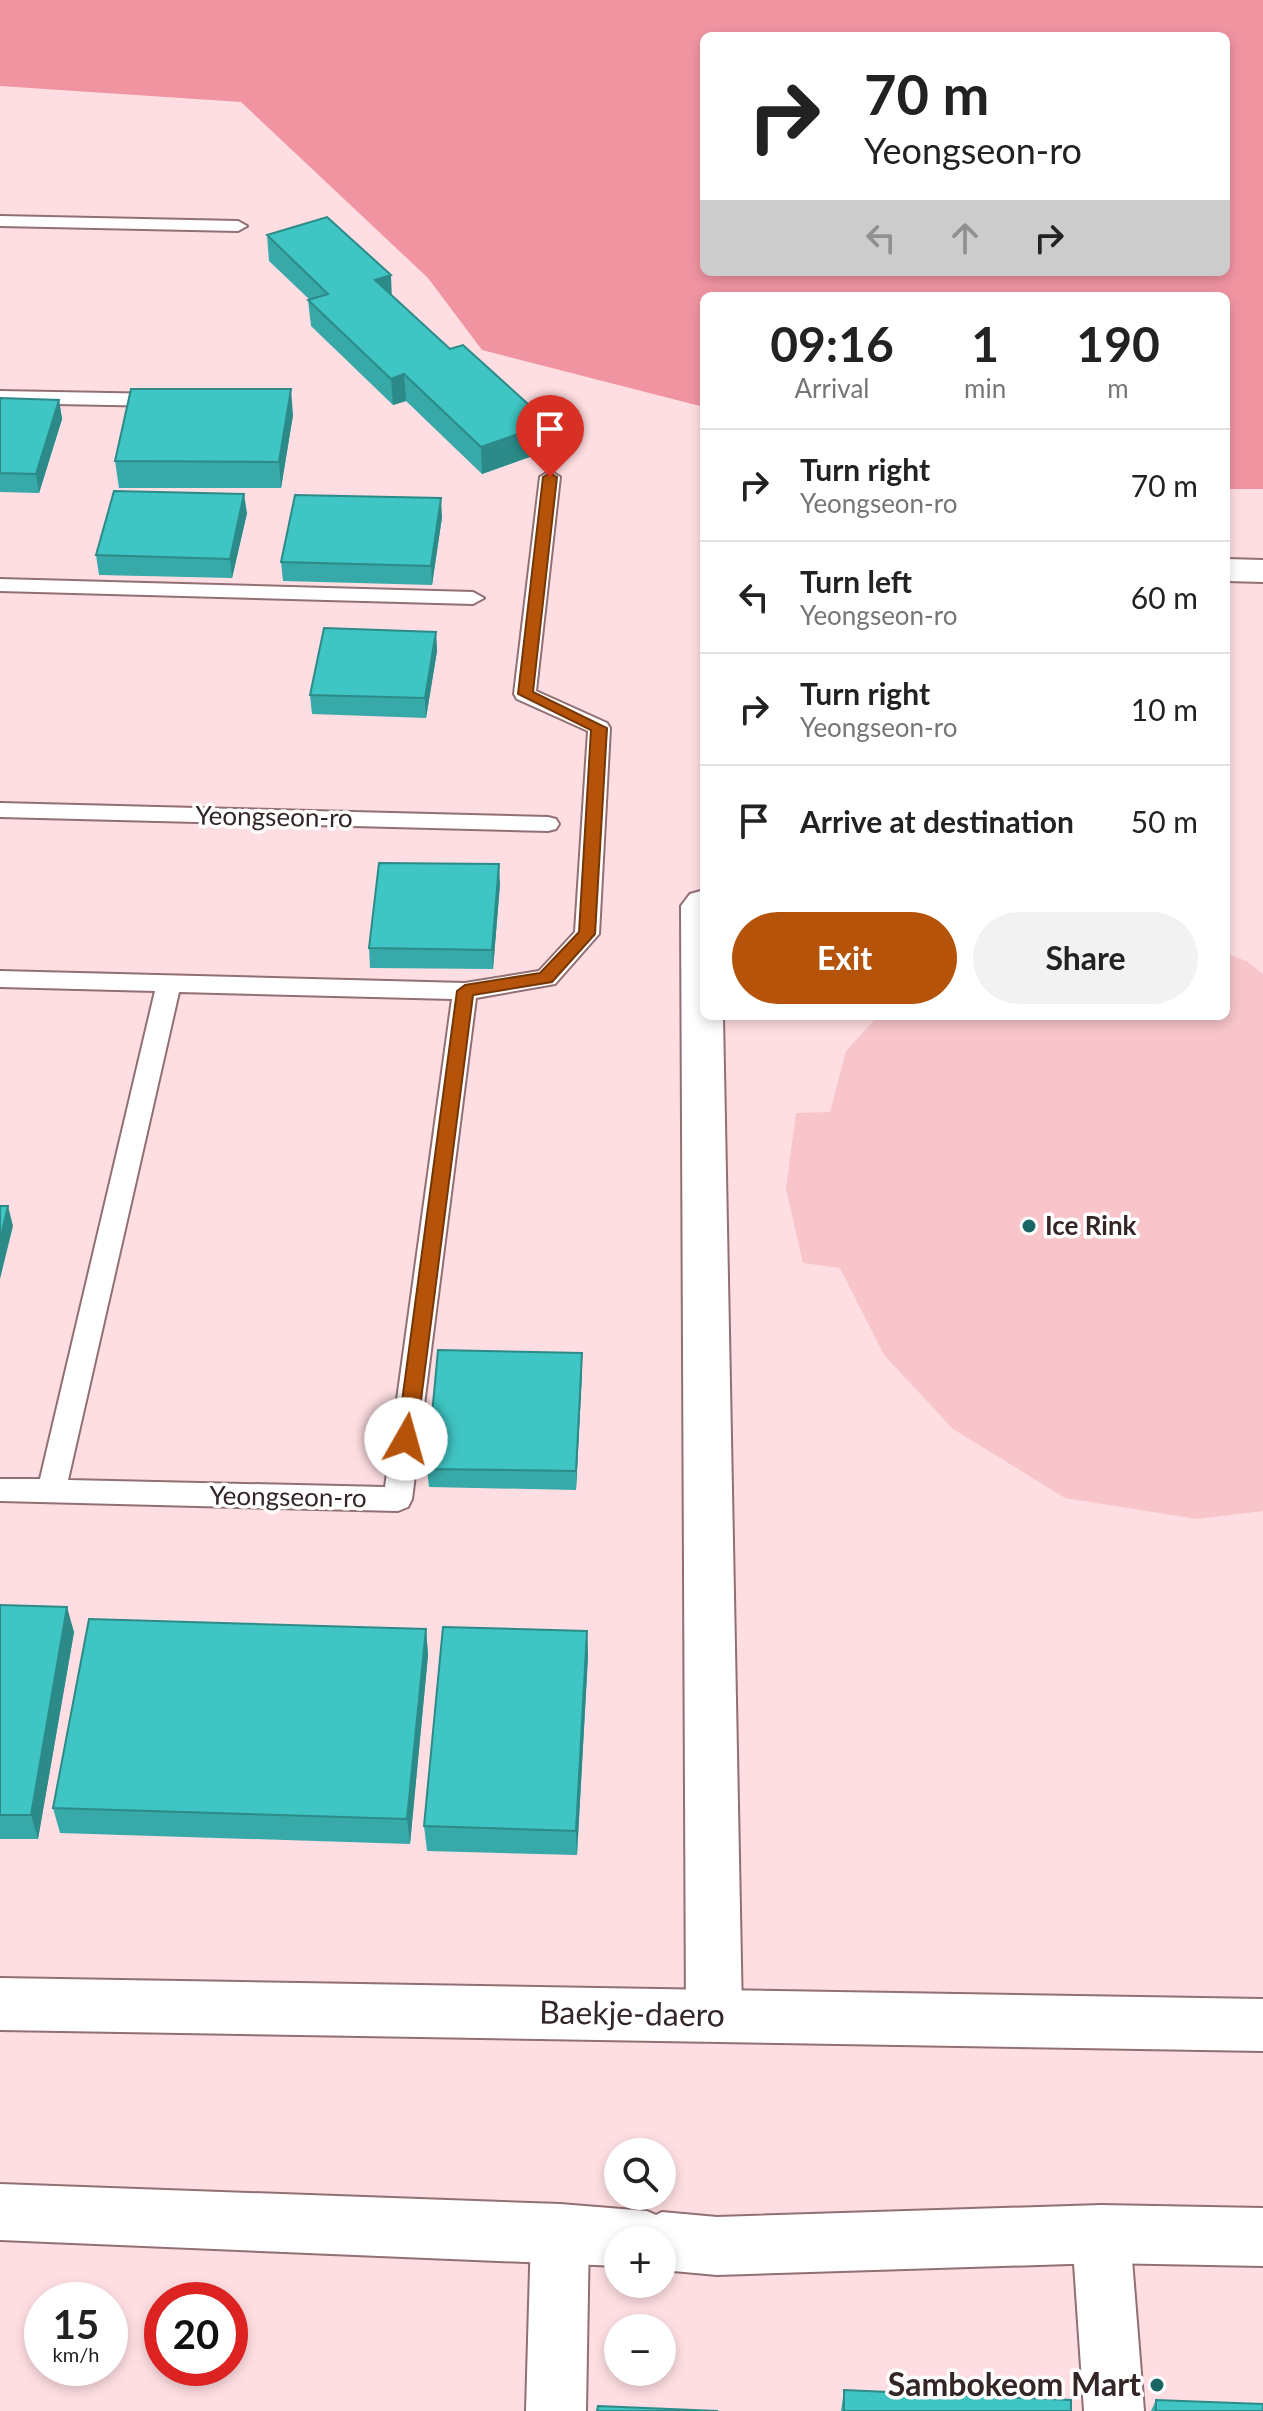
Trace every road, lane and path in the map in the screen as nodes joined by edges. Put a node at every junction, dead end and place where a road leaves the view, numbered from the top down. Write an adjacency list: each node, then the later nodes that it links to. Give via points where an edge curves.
1 (0, 221): 2 (lane)
2 (238, 226)
3 (0, 397): 4 (lane)
4 (189, 401)
5 (550, 477): 14 (lane, via 525,694 599,728 587,934 546,978)
6 (1230, 570): 7 (street)
7 (1263, 571)
8 (0, 585): 9 (lane)
9 (473, 598)
10 (0, 810): 11 (lane, Yeongseon-ro)
11 (548, 824)
12 (0, 979): 13 (lane)
13 (169, 983): 14 (lane); 17 (lane)
14 (465, 991): 17 (lane, Yeongseon-ro, via 398,1499)
15 (702, 1020): 19 (street)
16 (0, 1490): 17 (lane, Yeongseon-ro)
17 (51, 1492)
18 (0, 2004): 19 (street, Baekje-daero)
19 (714, 2015): 20 (street, Baekje-daero)
20 (1263, 2025)
21 (0, 2212): 22 (street)
22 (560, 2233): 24 (street); 27 (street)
23 (1101, 2234): 25 (street); 26 (street, via 717,2246); 28 (street)
24 (604, 2237)
25 (1263, 2237)
26 (676, 2242)
27 (556, 2411)
28 (1114, 2411)

